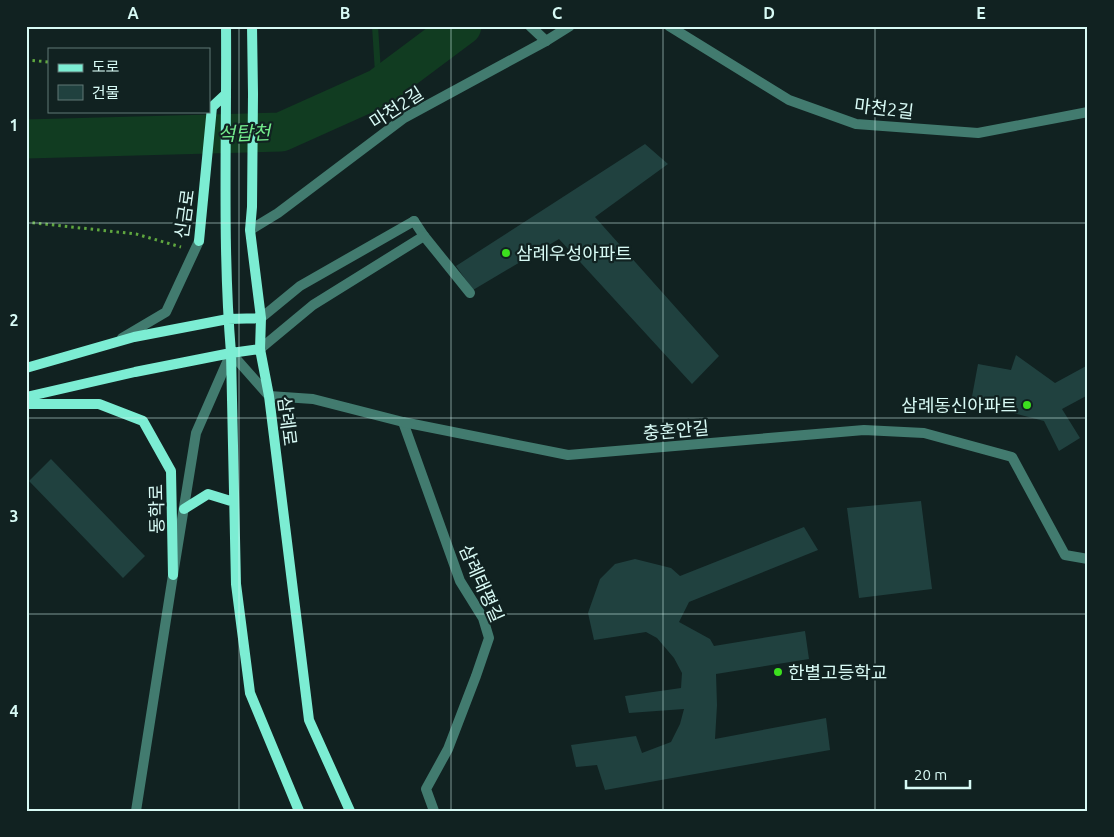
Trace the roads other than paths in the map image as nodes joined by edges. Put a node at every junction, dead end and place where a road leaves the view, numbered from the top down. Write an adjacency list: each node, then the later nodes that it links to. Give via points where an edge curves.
1 (226, 26): 7 (street)
2 (252, 26): 9 (street, 삼례로, via 254,94)
3 (570, 26): 6 (street, 마천2길)
4 (669, 26): 8 (street, 마천2길, via 789,100 856,124 978,133)
5 (533, 29): 6 (street)
6 (546, 41): 9 (street, 마천2길, via 404,118 278,213)
7 (226, 97): 13 (street); 14 (street, 신금로, via 212,107 199,241 166,312)
8 (1088, 112)
9 (250, 230): 12 (street, 삼례로)
10 (424, 236): 11 (street); 12 (street, via 414,221 300,286); 15 (street, via 313,305)
11 (470, 293)
12 (261, 318): 13 (street, 신금로); 15 (street, 삼례로)
13 (228, 319): 14 (street, 신금로); 16 (street)
14 (117, 342): 17 (street, 신금로)
15 (260, 349): 16 (street); 18 (street, 삼례로)
16 (231, 353): 18 (street); 19 (street); 22 (street); 23 (street, 동학로, via 196,433)
17 (26, 368)
18 (269, 396): 21 (street, 충혼안길, via 313,399); 28 (street, 삼례로, via 309,720)
19 (26, 397)
20 (26, 404): 25 (street, 동학로, via 99,404 143,421 171,471)
21 (403, 422): 24 (street, 충혼안길, via 568,455 864,430 924,433 1012,457 1065,555); 29 (street, 삼례태평길, via 460,580 483,618 489,638 448,750 426,789)
22 (234, 502): 23 (street, via 208,494); 27 (street, via 236,584 250,693)
23 (184, 509): 25 (street, 동학로)
24 (1088, 558)
25 (173, 575): 26 (street, 동학로)
26 (136, 811)
27 (299, 811)
28 (350, 811)
29 (434, 811)

